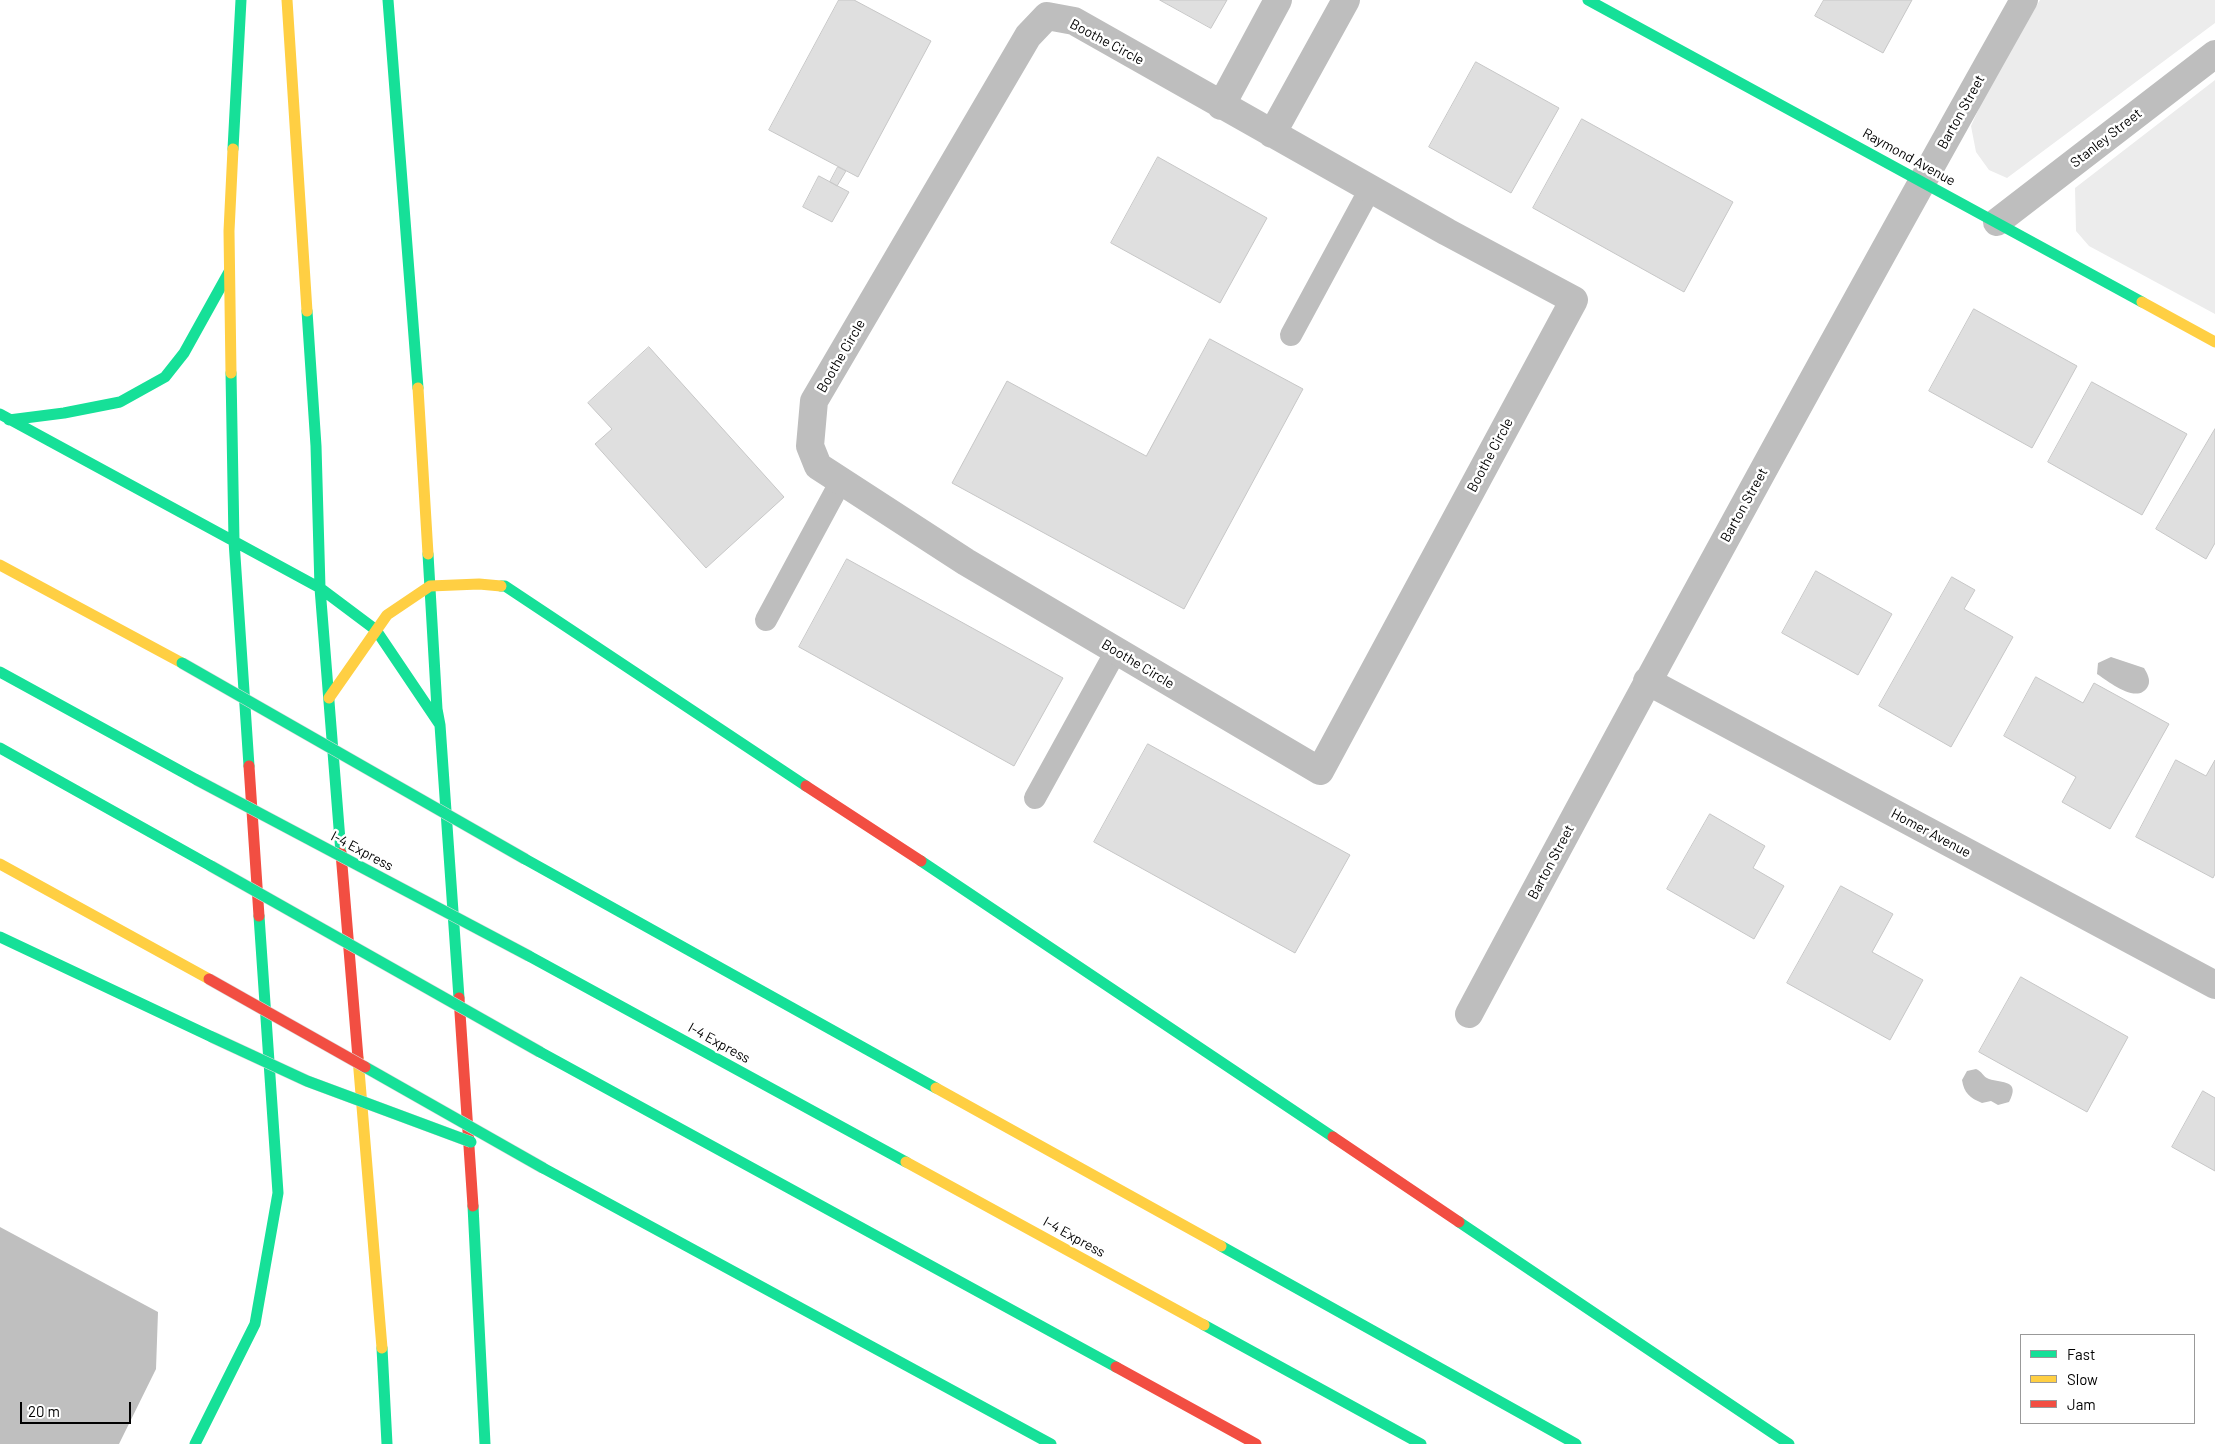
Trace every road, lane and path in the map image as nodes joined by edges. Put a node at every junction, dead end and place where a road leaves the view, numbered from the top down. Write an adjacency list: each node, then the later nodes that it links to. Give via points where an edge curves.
1 (242, 0): 14 (main road)
2 (287, 0): 22 (main road, via 316,446)
3 (388, 0): 21 (main road)
4 (1278, 0): 9 (street)
5 (1346, 0): 10 (street)
6 (1588, 0): 11 (main road, Raymond Avenue)
7 (2024, 0): 11 (street, Barton Street)
8 (2215, 54): 13 (street, Stanley Street)
9 (1221, 106): 10 (street, Boothe Circle); 18 (street, Boothe Circle, via 1074,21 1047,16 1028,36 814,401 810,446 818,466)
10 (1272, 134): 12 (street, Boothe Circle)
11 (1922, 180): 13 (main road, Raymond Avenue); 27 (street, Barton Street)
12 (1370, 189): 15 (lane); 25 (street, Boothe Circle, via 1574,300 1320,771)
13 (1997, 222): 16 (main road, Raymond Avenue)
14 (230, 270): 17 (main road, via 184,353 165,376 120,402 64,413); 19 (main road)
15 (1291, 335)
16 (2215, 342)
17 (5, 417): 19 (main road)
18 (841, 481): 23 (lane); 25 (street, Boothe Circle, via 966,562)
19 (234, 541): 22 (main road); 37 (main road, via 278,1193 254,1324)
20 (0, 565): 43 (main road, bridge, via 182,663 525,860)
21 (430, 586): 24 (main road, via 387,615); 29 (main road); 44 (main road, via 505,586 1102,981)
22 (320, 588): 24 (main road); 28 (main road)
23 (766, 620)
24 (376, 630): 28 (main road); 29 (main road)
25 (1116, 651): 31 (lane)
26 (0, 672): 42 (main road, I-4 Express, bridge, via 112,735 529,956)
27 (1647, 681): 34 (street, Homer Avenue); 35 (street, Barton Street)
28 (329, 698): 38 (main road, via 380,1304)
29 (440, 725): 39 (main road, via 479,1301)
30 (0, 748): 41 (main road, bridge, via 540,1052)
31 (1035, 798)
32 (0, 864): 36 (main road, bridge)
33 (0, 936): 36 (main road, bridge, via 252,1059)
34 (2215, 985)
35 (1469, 1014)
36 (543, 1168): 40 (main road)
37 (195, 1444)
38 (387, 1444)
39 (485, 1444)
40 (1051, 1444)
41 (1256, 1444)
42 (1421, 1444)
43 (1576, 1444)
44 (1789, 1444)

